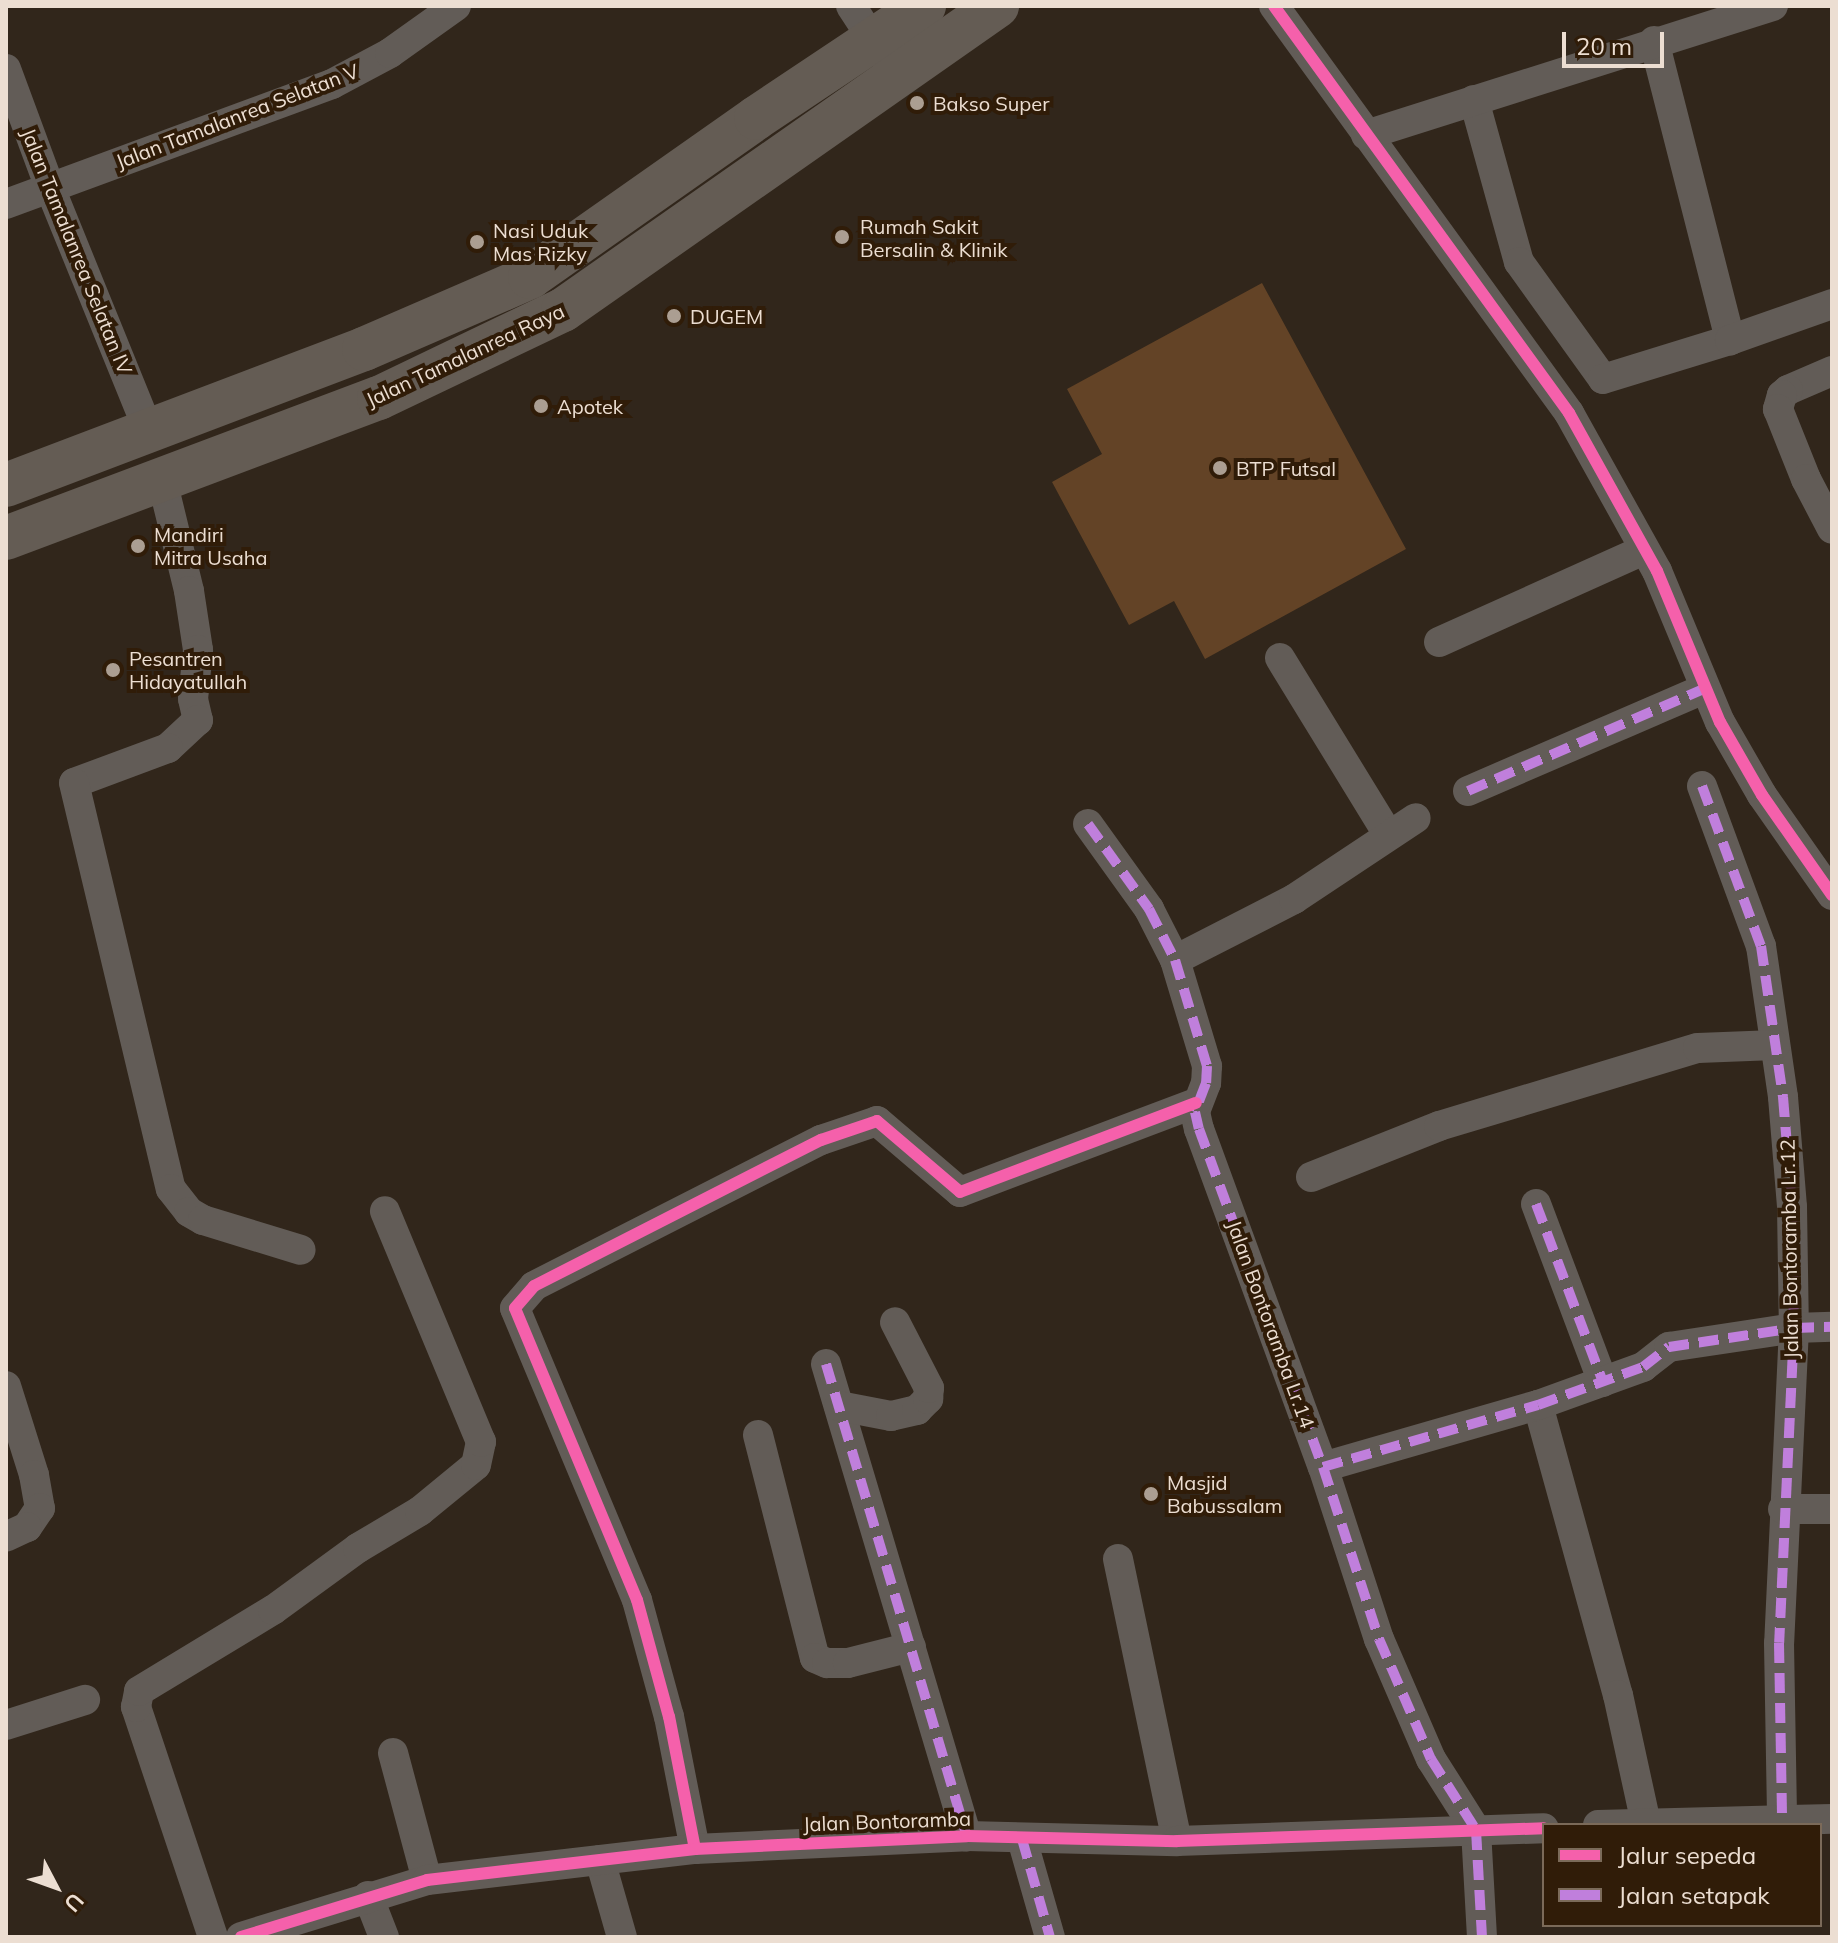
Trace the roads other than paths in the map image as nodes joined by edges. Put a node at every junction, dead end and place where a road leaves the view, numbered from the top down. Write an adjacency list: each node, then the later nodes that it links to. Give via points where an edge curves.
1 (456, 6): 11 (street, Jalan Tamalanrea Selatan V, via 390,53 332,84)
2 (924, 6): 6 (main road, Jalan Tamalanrea Raya)
3 (997, 6): 6 (main road, Jalan Tamalanrea Raya)
4 (1274, 6): 10 (street)
5 (1773, 6): 7 (street)
6 (874, 40): 16 (main road, Jalan Tamalanrea Raya, via 530,277 364,349); 17 (main road, Jalan Tamalanrea Raya, via 563,310 379,398)
7 (1654, 41): 9 (street); 14 (street)
8 (6, 69): 11 (street, Jalan Tamalanrea Selatan IV)
9 (1474, 100): 10 (street); 14 (street, via 1519,262 1603,379)
10 (1366, 135): 21 (street, via 1569,413)
11 (50, 188): 12 (street, Jalan Tamalanrea Selatan V); 16 (street, Jalan Tamalanrea Selatan IV)
12 (6, 204)
13 (1832, 304): 14 (street)
14 (1730, 340)
15 (1832, 371): 19 (street, via 1788,390 1778,409)
16 (149, 432): 18 (main road, Jalan Tamalanrea Raya)
17 (162, 480): 20 (main road, Jalan Tamalanrea Raya); 37 (street, via 198,650 193,699 198,720 168,748 74,783 171,1189 203,1220)
18 (6, 485)
19 (1832, 529)
20 (6, 538)
21 (1644, 550): 22 (street); 24 (street)
22 (1439, 642)
23 (1280, 658): 29 (street)
24 (1704, 689): 26 (street); 30 (street, via 1762,795)
25 (1702, 786): 32 (street, Jalan Bontoramba Lr.12, via 1761,946)
26 (1468, 791)
27 (1416, 818): 29 (street)
28 (1088, 824): 31 (street, Jalan Bontoramba Lr.14, via 1149,909)
29 (1388, 834): 31 (street, via 1301,894)
30 (1832, 895)
31 (1175, 960): 33 (street, Jalan Bontoramba Lr.14, via 1207,1066)
32 (1775, 1045): 34 (street, via 1698,1048 1439,1126); 40 (street, Jalan Bontoramba Lr.12, via 1792,1207)
33 (1196, 1103): 47 (street, Jalan Bontoramba Lr.14, via 1199,1129); 64 (street, via 960,1192 877,1121 821,1140 534,1286 515,1308 637,1600 669,1717)
34 (1311, 1177)
35 (1536, 1204): 42 (street)
36 (385, 1211): 68 (street, via 481,1442 476,1465 420,1511 273,1610 139,1691 136,1707)
37 (301, 1250)
38 (895, 1322): 45 (street, via 929,1388 928,1399 917,1410 891,1416)
39 (1832, 1327): 40 (street)
40 (1794, 1328): 42 (street, via 1669,1347 1643,1367); 48 (street, Jalan Bontoramba Lr.12)
41 (826, 1364): 45 (street)
42 (1603, 1382): 44 (street)
43 (6, 1386): 50 (street, via 40,1508 27,1527)
44 (1538, 1405): 47 (street); 58 (street, via 1618,1695)
45 (839, 1406): 52 (street)
46 (758, 1435): 52 (street, via 815,1658 848,1663)
47 (1323, 1467): 60 (street, Jalan Bontoramba Lr.14, via 1379,1639 1417,1731)
48 (1783, 1509): 49 (street); 57 (street, Jalan Bontoramba Lr.12)
49 (1832, 1509)
50 (6, 1537)
51 (1118, 1559): 63 (street)
52 (911, 1647): 61 (street)
53 (85, 1700): 54 (street)
54 (6, 1725)
55 (393, 1753): 66 (street)
56 (1832, 1819): 57 (street)
57 (1782, 1820): 58 (street)
58 (1646, 1823)
59 (1542, 1828): 60 (street, Jalan Bontoramba)
60 (1476, 1830): 63 (street, Jalan Bontoramba); 73 (street)
61 (967, 1836): 62 (street, Jalan Bontoramba); 64 (street, Jalan Bontoramba)
62 (1022, 1839): 63 (street, Jalan Bontoramba); 72 (street)
63 (1177, 1841)
64 (695, 1849): 65 (street, Jalan Bontoramba)
65 (600, 1860): 66 (street, Jalan Bontoramba); 71 (street)
66 (427, 1880): 67 (street, Jalan Bontoramba)
67 (368, 1896): 69 (street, Jalan Bontoramba); 70 (street)
68 (213, 1937)
69 (241, 1937)
70 (384, 1937)
71 (622, 1937)
72 (1050, 1937)
73 (1482, 1937)

